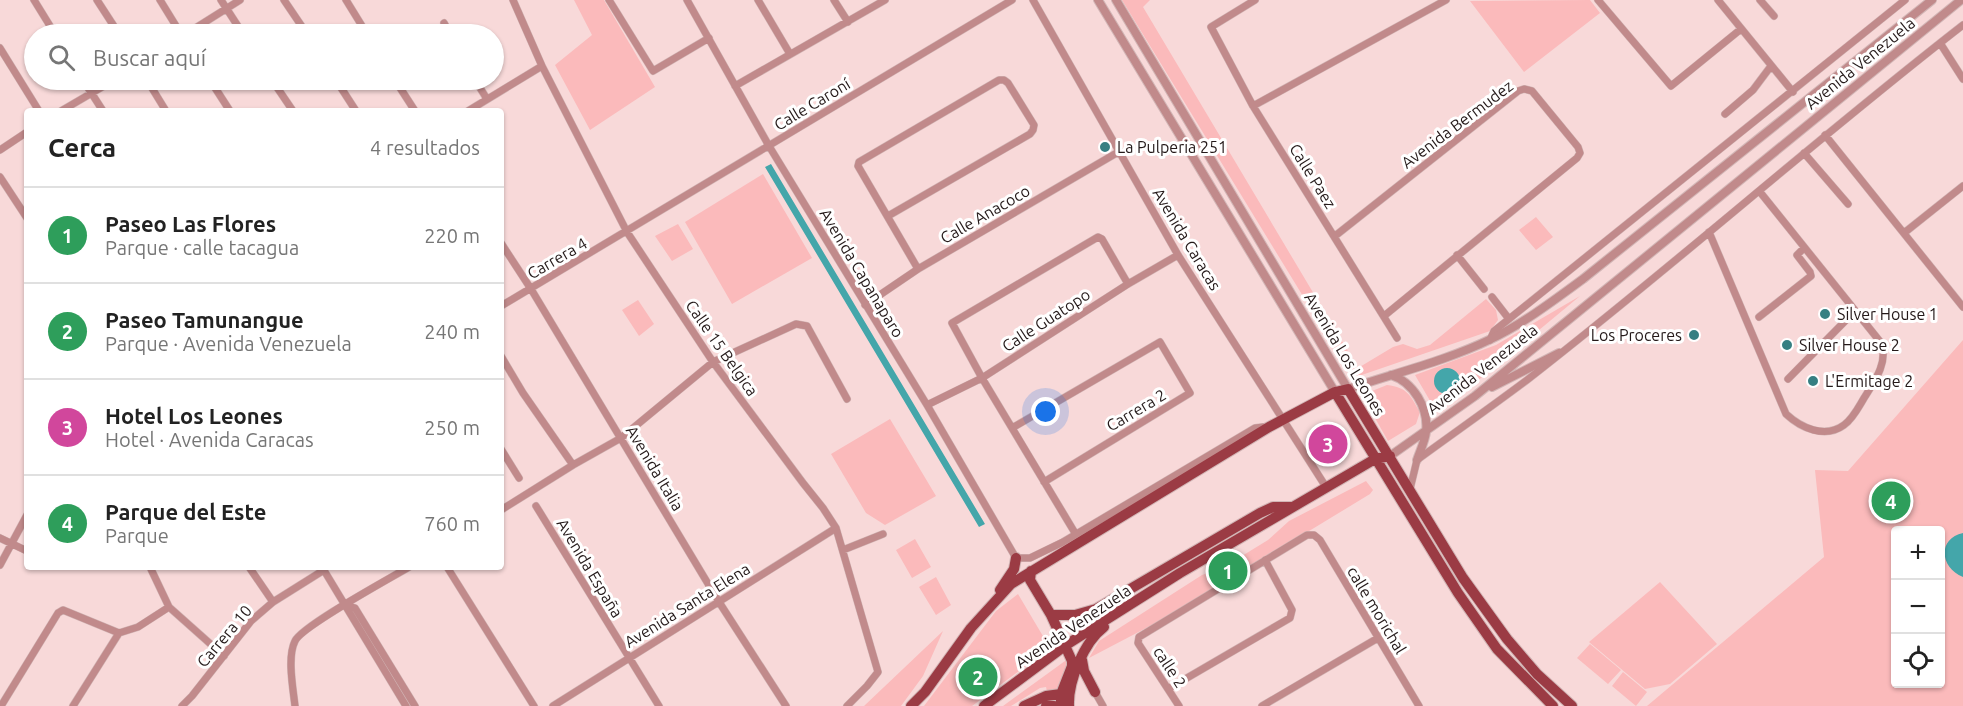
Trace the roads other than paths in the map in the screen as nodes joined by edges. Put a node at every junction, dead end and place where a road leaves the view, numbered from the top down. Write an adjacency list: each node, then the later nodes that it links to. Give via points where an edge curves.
1 (34, 0): 29 (street)
2 (97, 0): 30 (street)
3 (160, 0): 31 (street)
4 (221, 0): 26 (street)
5 (240, 0): 26 (street)
6 (284, 0): 34 (street)
7 (346, 0): 35 (street)
8 (513, 0): 42 (street, Calle 15 Belgica)
9 (609, 0): 38 (street, via 653,71)
10 (687, 0): 38 (street, Avenida Capanaparo)
11 (758, 0): 41 (street)
12 (834, 0): 28 (street)
13 (885, 0): 28 (street)
14 (1012, 0): 74 (street, Calle Caroní)
15 (1033, 0): 76 (street, Avenida Caracas)
16 (1098, 0): 113 (street, Avenida Los Leones)
17 (1116, 0): 112 (street, Avenida Los Leones)
18 (1255, 0): 61 (street, Calle Paez, via 1210,27)
19 (1446, 0): 61 (street)
20 (1598, 0): 37 (street, via 1671,86)
21 (1718, 0): 37 (street)
22 (1760, 0): 27 (street)
23 (1905, 0): 58 (street, Avenida Venezuela)
24 (1932, 0): 105 (street, Avenida Venezuela, via 1583,279)
25 (1961, 0): 114 (street, Avenida Venezuela)
26 (226, 8): 32 (street); 33 (street)
27 (1774, 16)
28 (848, 22): 41 (street)
29 (49, 24)
30 (113, 24)
31 (176, 24)
32 (200, 24)
33 (236, 24)
34 (300, 24)
35 (361, 24)
36 (1963, 25): 39 (street, Avenida Venezuela)
37 (1741, 29): 43 (street)
38 (708, 38): 46 (street, Avenida Capanaparo)
39 (1940, 43): 44 (street); 73 (street, Avenida Venezuela)
40 (0, 48): 45 (street)
41 (790, 54): 46 (street)
42 (542, 66): 47 (street); 84 (street, Calle 15 Belgica)
43 (1771, 66): 58 (street); 71 (street, via 1753,90)
44 (1963, 79)
45 (24, 87)
46 (735, 87): 74 (street, Avenida Capanaparo)
47 (504, 89)
48 (26, 90): 62 (street)
49 (90, 90): 59 (street)
50 (97, 90): 59 (street)
51 (153, 90): 65 (street)
52 (216, 90): 66 (street)
53 (279, 90): 67 (street)
54 (342, 90): 68 (street)
55 (401, 90): 69 (street)
56 (482, 90): 60 (street)
57 (502, 90): 60 (street)
58 (1793, 92): 103 (street, Avenida Venezuela)
59 (92, 93): 63 (street); 64 (street)
60 (487, 99): 70 (street)
61 (1253, 106): 87 (street, Calle Paez)
62 (37, 108)
63 (66, 108)
64 (101, 108)
65 (164, 108)
66 (228, 108)
67 (291, 108)
68 (354, 108)
69 (413, 108)
70 (473, 108)
71 (1725, 114)
72 (24, 134): 75 (street)
73 (1825, 135): 77 (street, Avenida Venezuela); 86 (street)
74 (769, 146): 84 (street, Calle Caroní); 98 (street, Avenida Capanaparo)
75 (0, 150)
76 (1120, 150): 90 (street, Avenida Caracas); 92 (street, Calle Anacoco)
77 (1804, 153): 80 (street, Avenida Venezuela); 81 (street)
78 (0, 177): 82 (street)
79 (1963, 186): 86 (street)
80 (1760, 192): 85 (street, Avenida Venezuela); 89 (street)
81 (1848, 204)
82 (24, 208)
83 (888, 216): 83 (street, via 858,166 861,160 999,80 1008,83 1034,125 1030,134); 92 (street)
84 (627, 232): 94 (street, Carrera 4); 108 (street, Calle 15 Belgica)
85 (1709, 232): 100 (street, via 1786,414 1797,425 1819,431 1844,425 1879,374 1882,344); 106 (street, Avenida Venezuela)
86 (1904, 233): 99 (street)
87 (1335, 236): 91 (street, Avenida Bermudez, via 1518,91 1532,91 1580,153); 101 (street, Calle Paez)
88 (504, 248): 94 (street, Avenida Italia)
89 (1804, 248): 100 (street); 102 (street, via 1797,255 1811,276)
90 (1178, 255): 93 (street, Calle Guatopo); 117 (street, Avenida Caracas)
91 (1457, 255): 95 (street); 101 (street, Avenida Bermudez)
92 (918, 269): 98 (street, Calle Anacoco)
93 (1128, 284): 110 (street, Calle Guatopo); 110 (street, via 1098,237 952,322)
94 (531, 289): 97 (street, Carrera 4); 121 (street, Avenida Italia)
95 (1484, 289)
96 (1492, 297): 103 (street)
97 (504, 304)
98 (865, 304): 116 (street, Avenida Capanaparo)
99 (1963, 307)
100 (1855, 311): 111 (street)
101 (1384, 316): 104 (street, Calle Paez)
102 (1759, 317)
103 (1509, 318): 105 (street, Avenida Venezuela)
104 (1397, 338)
105 (1490, 339): 109 (street, Avenida Venezuela)
106 (1559, 353): 114 (street); 125 (street, Avenida Venezuela)
107 (504, 361): 126 (street)
108 (713, 362): 115 (street, via 801,324 807,326); 121 (street); 135 (street, Calle 15 Belgica)
109 (1390, 375): 112 (street, Avenida Venezuela); 120 (street, via 1402,379 1415,392 1423,409)
110 (982, 378): 116 (street, Calle Guatopo); 119 (street)
111 (1788, 379)
112 (1348, 389): 113 (main road, Avenida Venezuela); 123 (main road, Avenida Los Leones)
113 (1335, 392): 117 (main road, Avenida Venezuela); 124 (main road, Avenida Los Leones)
114 (1475, 396): 120 (street, Avenida Venezuela)
115 (847, 399)
116 (927, 405): 142 (street, Avenida Capanaparo)
117 (1284, 418): 118 (main road, Avenida Venezuela); 129 (street, Avenida Caracas)
118 (1269, 427): 136 (street, via 1255,428); 151 (main road, Avenida Venezuela)
119 (1012, 428): 128 (street); 128 (street, Carrera 2, via 1160,342 1190,393)
120 (1426, 431): 123 (street, Avenida Venezuela); 125 (street)
121 (621, 438): 126 (street); 154 (street, Avenida Italia)
122 (504, 454): 127 (street)
123 (1390, 456): 124 (main road, Avenida Venezuela); 130 (main road, Avenida Los Leones)
124 (1375, 459): 129 (main road, Avenida Venezuela); 189 (main road, Avenida Los Leones, via 1458,594 1497,649)
125 (1417, 459): 130 (street)
126 (573, 465): 133 (street)
127 (519, 478)
128 (1044, 482): 136 (street)
129 (1326, 487): 132 (main road, Avenida Venezuela)
130 (1410, 489): 190 (main road, Avenida Los Leones, via 1463,578 1507,639)
131 (536, 506): 164 (street, Avenida España)
132 (1292, 507): 152 (main road, Avenida Venezuela); 158 (main road, via 1273,507 1260,513 1096,609 1075,615)
133 (504, 508)
134 (24, 521): 139 (street)
135 (836, 528): 141 (street, Calle 15 Belgica); 154 (street, Avenida Santa Elena)
136 (1075, 533): 142 (street, via 1030,558)
137 (883, 534): 141 (street)
138 (0, 538): 139 (street)
139 (12, 545): 140 (street); 144 (street)
140 (24, 549)
141 (843, 550): 178 (street, Calle 15 Belgica, via 878,672)
142 (1016, 558): 156 (main road, via 1014,569)
143 (1265, 560): 160 (street, calle morichal, via 1307,535 1314,535); 165 (street, via 1292,610 1290,618); 165 (street, calle 2, via 1143,634 1138,643)
144 (0, 565)
145 (151, 570): 157 (street)
146 (251, 570): 153 (street)
147 (320, 570): 153 (street, Carrera 10)
148 (324, 570): 155 (street)
149 (403, 570): 155 (street)
150 (449, 570): 174 (street)
151 (1031, 571): 156 (main road, Avenida Venezuela); 158 (main road, via 1030,580)
152 (1180, 573): 161 (main road, Avenida Venezuela); 162 (main road, via 1101,629)
153 (273, 602): 163 (street, Carrera 10, via 251,621)
154 (719, 602): 164 (street, Avenida Santa Elena); 177 (street, Avenida Italia)
155 (346, 605): 171 (street, via 295,640 291,664); 172 (street); 173 (street, via 355,608)
156 (989, 606): 179 (main road, Avenida Venezuela)
157 (169, 607): 159 (street, via 138,627); 163 (street)
158 (1051, 615): 161 (main road)
159 (119, 633): 168 (street, via 63,610 58,613); 169 (street)
160 (1378, 638): 187 (street); 188 (street, calle morichal)
161 (1066, 645): 167 (main road, via 1072,666); 180 (main road, Avenida Venezuela)
162 (1084, 652): 166 (main road, via 1084,671); 184 (main road)
163 (224, 656): 170 (street, Carrera 10)
164 (629, 658): 175 (street, Avenida Santa Elena); 176 (street, Avenida España)
165 (1168, 689): 186 (street, calle 2)
166 (1095, 692): 185 (street)
167 (1061, 700): 181 (main road, via 1046,696)
168 (0, 706)
169 (73, 706)
170 (182, 706)
171 (295, 706)
172 (406, 706)
173 (415, 706)
174 (534, 706)
175 (554, 706)
176 (659, 706)
177 (786, 706)
178 (847, 706)
179 (913, 706)
180 (984, 706)
181 (1024, 706)
182 (1046, 706): 183 (main road)
183 (1054, 706)
184 (1069, 706)
185 (1103, 706)
186 (1179, 706)
187 (1262, 706)
188 (1419, 706)
189 (1553, 706)
190 (1572, 706)

